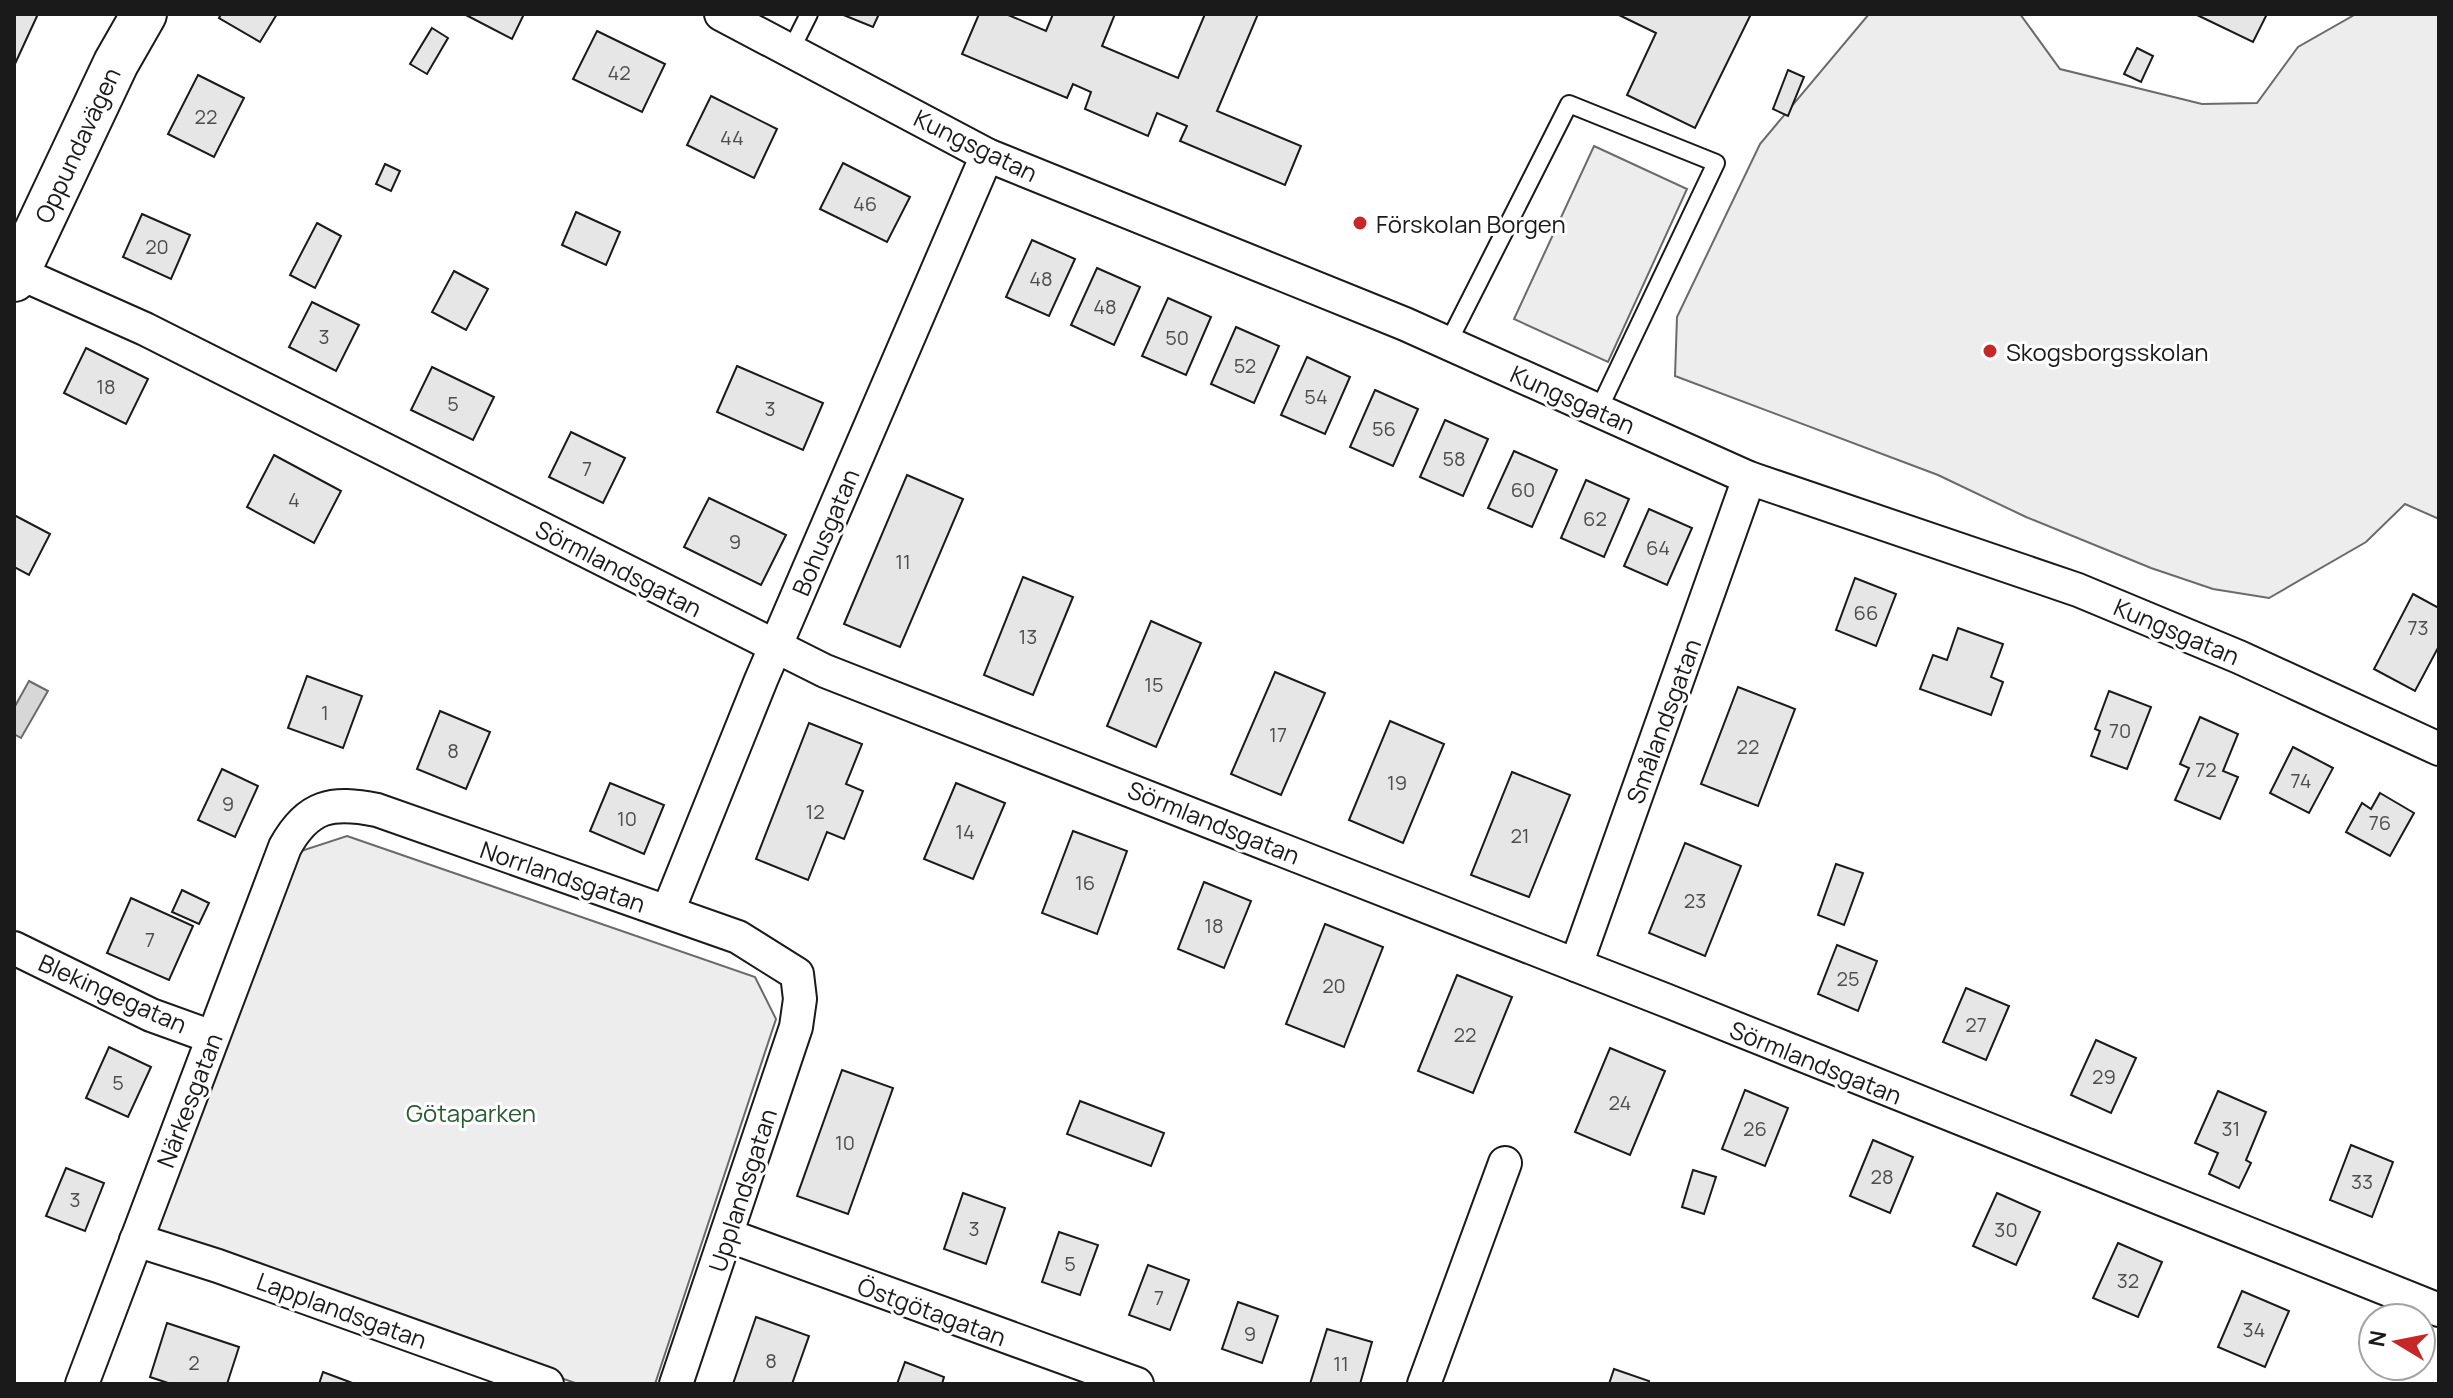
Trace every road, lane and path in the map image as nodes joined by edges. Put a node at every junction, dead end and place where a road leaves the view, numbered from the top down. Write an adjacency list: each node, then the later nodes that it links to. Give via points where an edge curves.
1 (144, 14): 6 (main road, Oppundavägen)
2 (721, 14): 4 (street, Kungsgatan)
3 (809, 14): 4 (lane)
4 (791, 50): 5 (street, Kungsgatan)
5 (987, 155): 7 (street, Kungsgatan); 10 (street, Bohusgatan)
6 (16, 275): 10 (street, Sörmlandsgatan, via 145,329)
7 (1448, 343): 8 (street, Kungsgatan); 8 (lane, via 1569,104 1716,163)
8 (1598, 411): 9 (street, Kungsgatan)
9 (1749, 478): 11 (street, Kungsgatan, via 2078,590); 15 (street, Smålandsgatan)
10 (778, 644): 13 (street, Bohusgatan); 15 (street, Sörmlandsgatan, via 825,671)
11 (2439, 749)
12 (303, 821): 13 (street, Norrlandsgatan, via 320,809 348,804 377,810); 17 (street, Närkesgatan, via 285,847)
13 (668, 911): 16 (street, Norrlandsgatan, via 773,956 797,974)
14 (14, 948): 17 (street, Blekingegatan, via 151,1015)
15 (1576, 965): 21 (street, Sörmlandsgatan)
16 (800, 994): 19 (street, Upplandsgatan, via 796,1027)
17 (212, 1037): 20 (street, Närkesgatan)
18 (1505, 1163): 26 (street)
19 (727, 1235): 24 (street, Upplandsgatan); 25 (street, Östgötagatan)
20 (136, 1240): 22 (street, Närkesgatan); 23 (street, Lapplandsgatan)
21 (2439, 1310)
22 (82, 1384)
23 (547, 1384)
24 (676, 1384)
25 (1137, 1384)
26 (1424, 1384)

